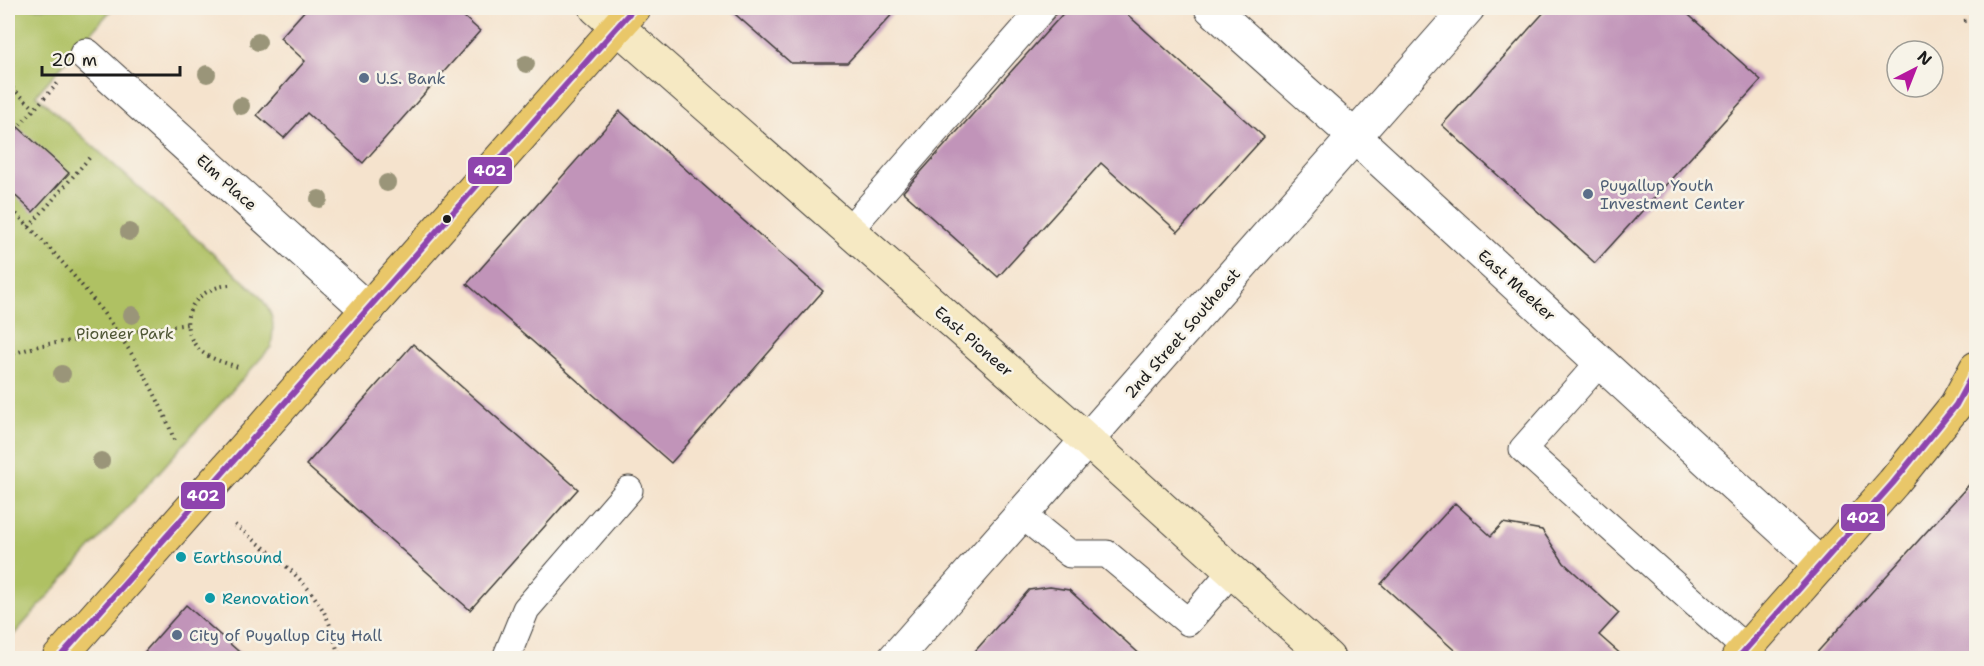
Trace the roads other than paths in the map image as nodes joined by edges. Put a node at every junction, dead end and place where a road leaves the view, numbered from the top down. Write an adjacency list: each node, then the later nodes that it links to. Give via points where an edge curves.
1 (1043, 8): 7 (lane)
2 (1211, 8): 6 (street, East Meeker)
3 (1468, 8): 6 (street, 2nd Street Southeast)
4 (616, 14): 7 (main road, East Pioneer); 8 (main road)
5 (86, 55): 8 (street, Elm Place)
6 (1355, 137): 9 (street, East Meeker); 11 (street, 2nd Street Southeast)
7 (848, 231): 11 (main road, East Pioneer)
8 (368, 310): 18 (main road)
9 (1600, 362): 14 (street, East Meeker); 16 (lane, via 1523,448)
10 (1977, 368): 14 (main road, via 1956,405)
11 (1087, 441): 13 (street, 2nd Street Southeast); 15 (main road, East Pioneer)
12 (629, 490): 19 (lane, via 526,609)
13 (1022, 515): 15 (lane, via 1070,554 1107,554 1188,622); 20 (street, 2nd Street Southeast)
14 (1821, 564): 16 (main road)
15 (1232, 571): 17 (main road, East Pioneer)
16 (1742, 654)
17 (1320, 656)
18 (59, 658)
19 (506, 658)
20 (895, 658)

